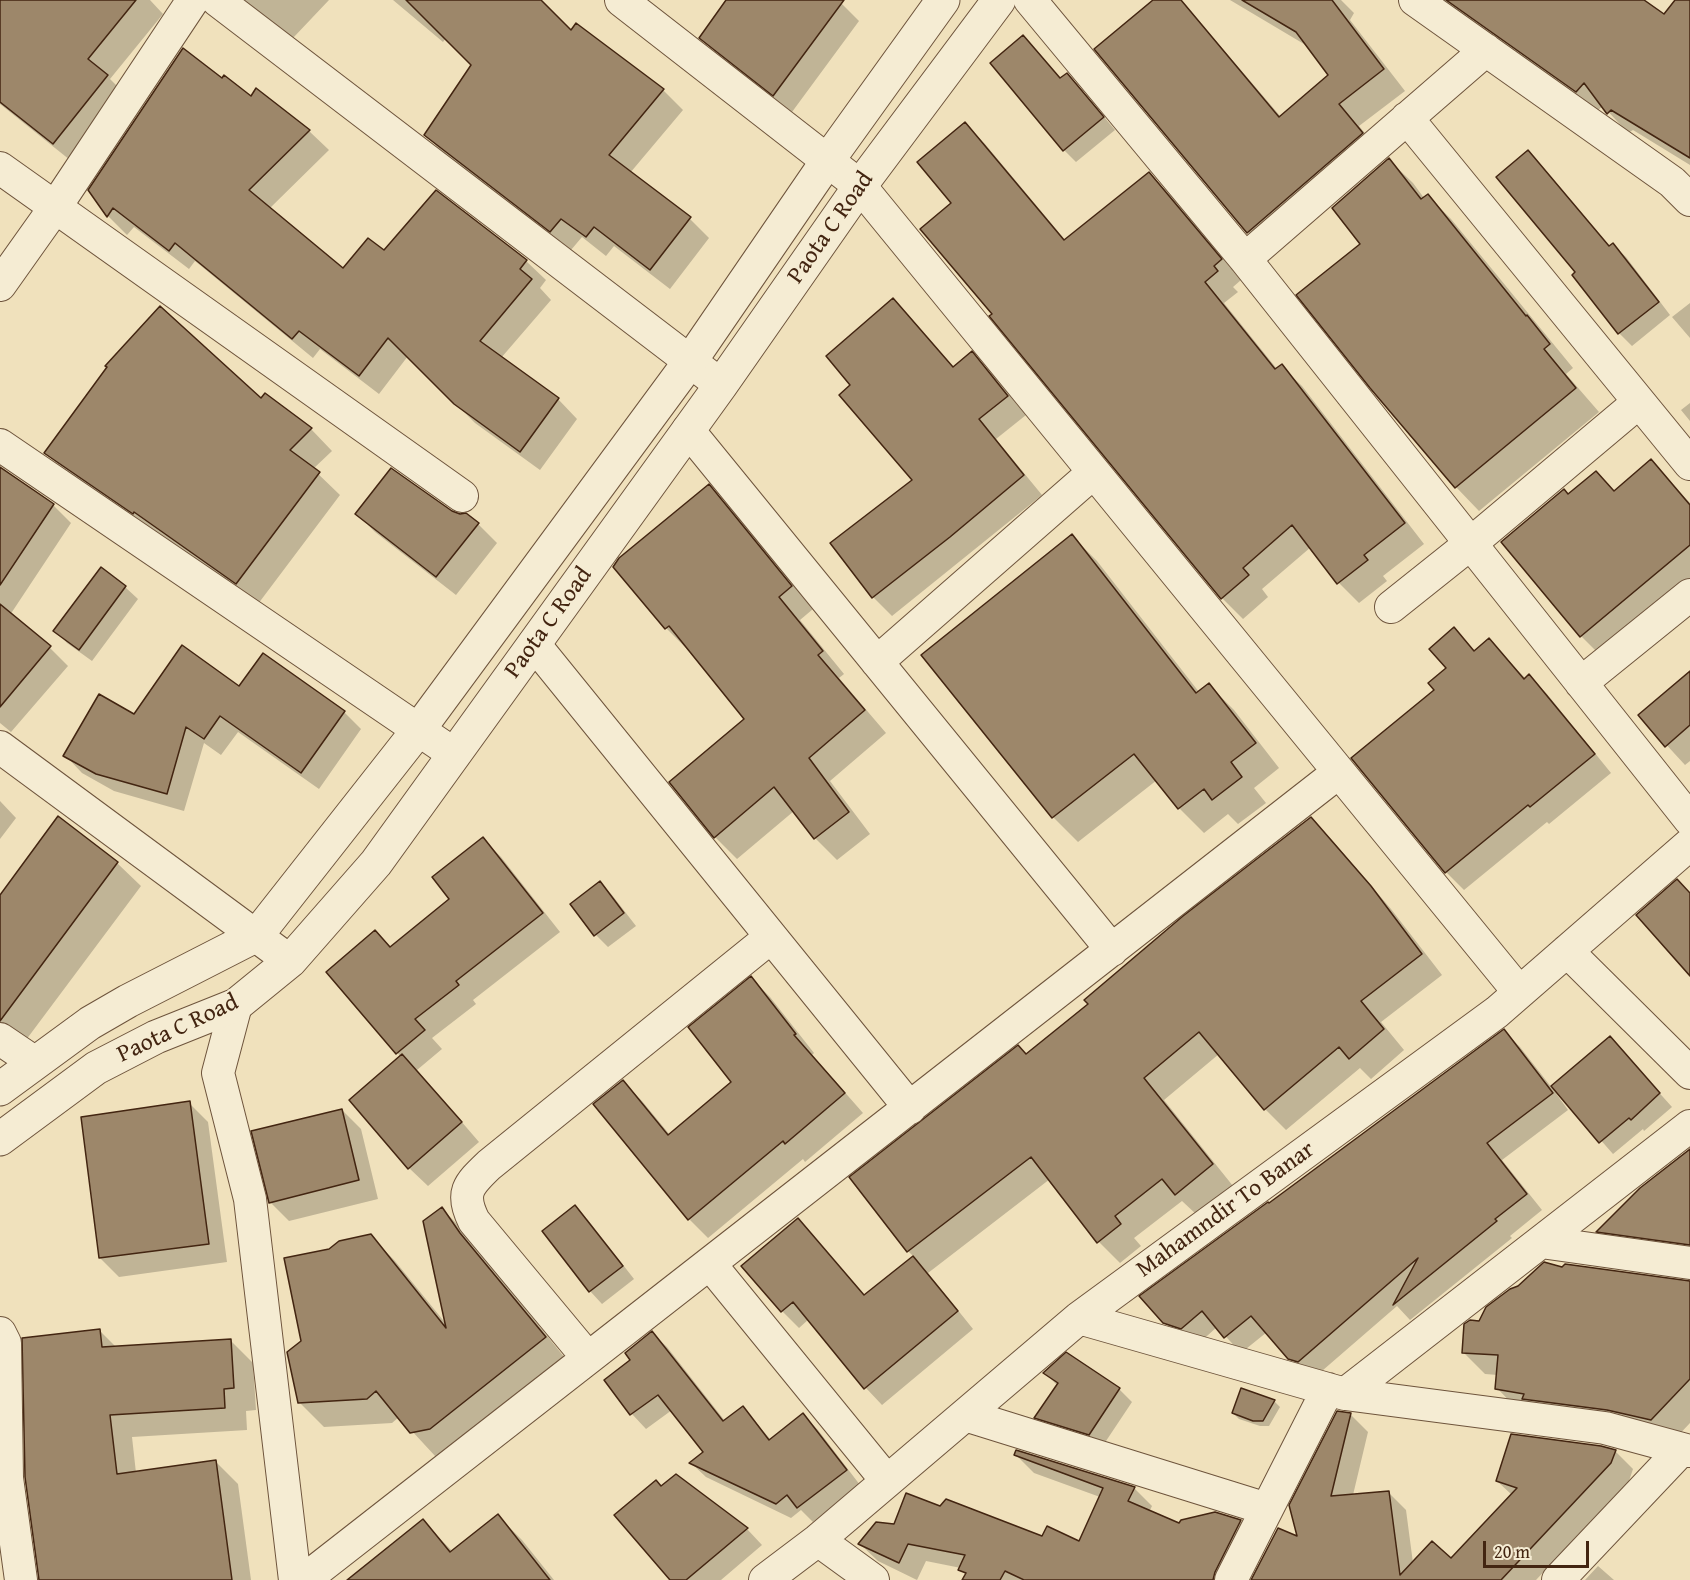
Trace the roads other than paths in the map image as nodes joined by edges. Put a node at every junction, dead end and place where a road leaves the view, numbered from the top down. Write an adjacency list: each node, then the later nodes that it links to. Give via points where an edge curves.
1 (193, 0): 14 (street)
2 (217, 0): 17 (street)
3 (621, 0): 10 (street)
4 (943, 0): 10 (street)
5 (999, 0): 12 (street, Paota C Road)
6 (1030, 0): 15 (street)
7 (1415, 0): 8 (street)
8 (1486, 50): 9 (street); 13 (street, via 1672,182)
9 (1407, 118): 15 (street); 19 (street)
10 (828, 160): 12 (street); 17 (street)
11 (0, 168): 14 (street)
12 (860, 186): 18 (street, Paota C Road); 23 (street)
13 (1690, 200)
14 (56, 206): 16 (street); 24 (street)
15 (1245, 259): 25 (street)
16 (0, 285)
17 (691, 360): 18 (street); 31 (street)
18 (722, 385): 20 (street, Paota C Road)
19 (1639, 402): 22 (street); 25 (street)
20 (688, 430): 28 (street, Paota C Road); 29 (street)
21 (0, 445): 31 (street)
22 (1690, 464)
23 (1094, 472): 29 (street); 34 (street)
24 (462, 496)
25 (1470, 544): 27 (street); 30 (street)
26 (1690, 595): 30 (street)
27 (1391, 607)
28 (534, 644): 33 (street, Paota C Road); 38 (street)
29 (877, 662): 39 (street)
30 (1581, 684): 35 (street)
31 (419, 729): 33 (street); 37 (street)
32 (0, 747): 37 (street)
33 (454, 754): 41 (street, Paota C Road, via 376,863)
34 (1339, 772): 39 (street); 42 (street)
35 (1690, 820)
36 (1690, 844): 40 (street, Mahamndir To Banar)
37 (257, 935): 41 (street); 46 (street, via 128,1001)
38 (771, 937): 48 (street); 56 (street, via 489,1166 469,1187 466,1205 474,1221)
39 (1112, 950): 48 (street)
40 (1567, 951): 42 (street, Mahamndir To Banar); 45 (street)
41 (290, 961): 43 (street, Paota C Road)
42 (1520, 992): 54 (street, Mahamndir To Banar)
43 (236, 1005): 50 (street, Paota C Road, via 156,1037 96,1068); 65 (street, via 218,1073 250,1198)
44 (0, 1039): 46 (street)
45 (1684, 1055)
46 (34, 1062): 47 (street)
47 (0, 1089)
48 (910, 1108): 52 (street)
49 (1690, 1126): 51 (street)
50 (0, 1139)
51 (1541, 1242): 53 (street); 57 (street)
52 (710, 1263): 56 (street); 61 (street)
53 (1690, 1263)
54 (1079, 1318): 57 (street); 58 (street, Mahamndir To Banar)
55 (0, 1333): 60 (street, via 5,1343)
56 (588, 1358): 66 (street)
57 (1337, 1391): 59 (street, via 1605,1428); 62 (street)
58 (965, 1415): 61 (street, Mahamndir To Banar); 62 (street)
59 (1686, 1450): 70 (street)
60 (4, 1480): 64 (street)
61 (887, 1481): 63 (street, Mahamndir To Banar)
62 (1267, 1509): 69 (street)
63 (818, 1540): 67 (street, Mahamndir To Banar); 68 (street)
64 (21, 1580)
65 (295, 1580)
66 (304, 1580)
67 (765, 1580)
68 (873, 1580)
69 (1231, 1580)
70 (1558, 1580)

